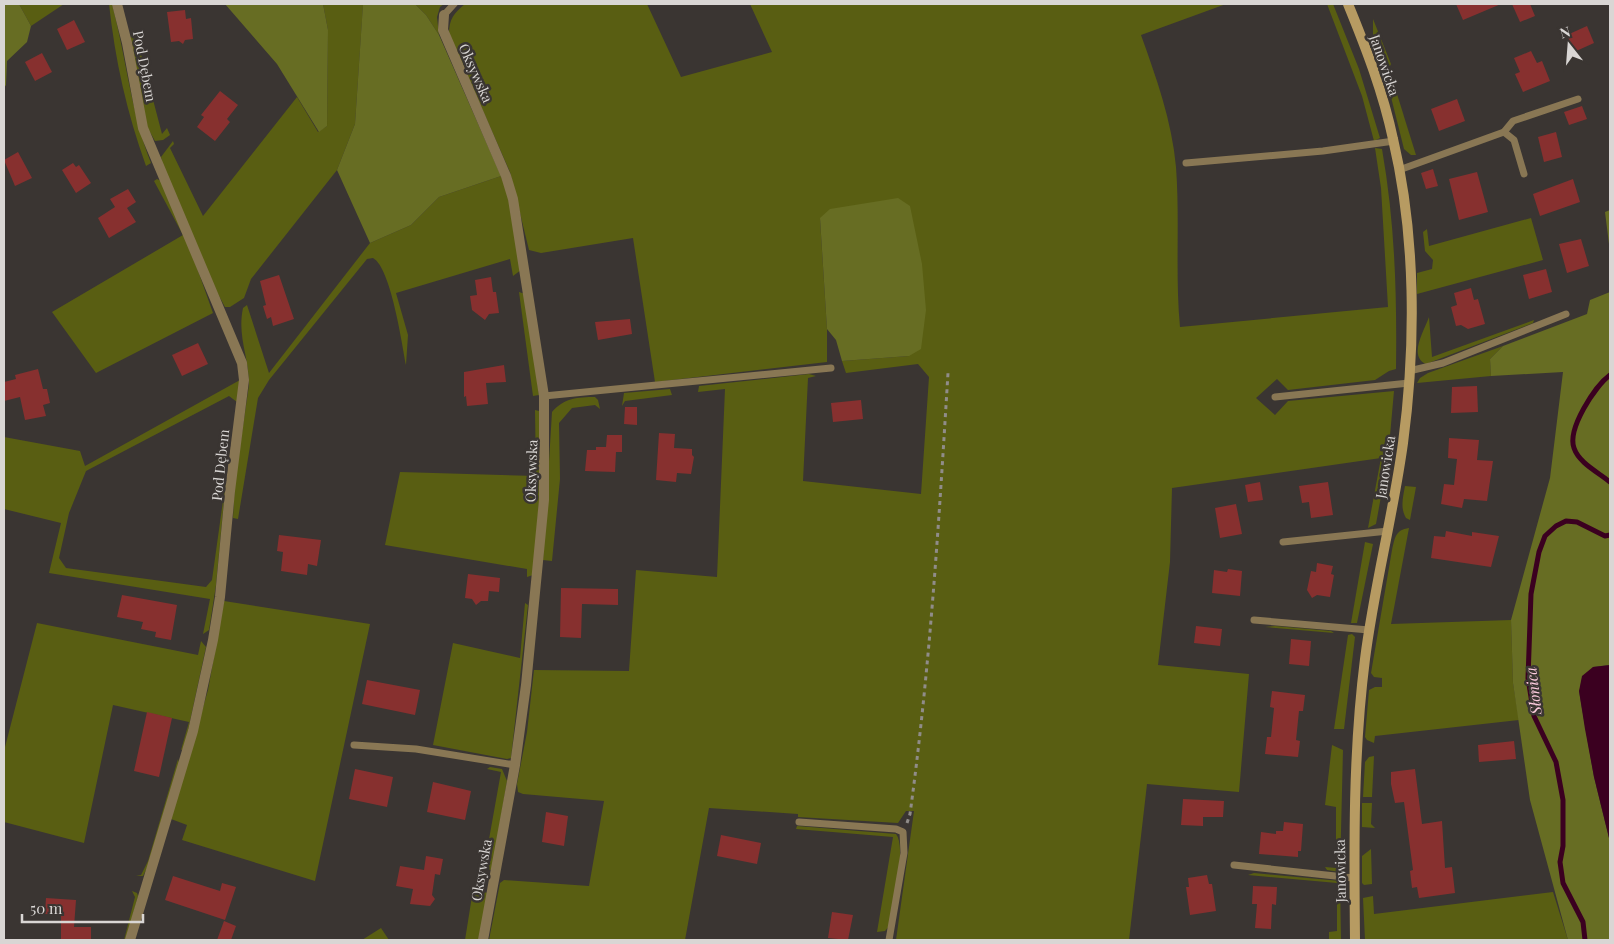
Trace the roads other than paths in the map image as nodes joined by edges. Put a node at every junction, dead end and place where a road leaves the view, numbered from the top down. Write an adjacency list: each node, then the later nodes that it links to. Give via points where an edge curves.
1 (117, 4): 26 (street, Pod Dębem, via 143,128 242,363 244,380 213,640 193,731)
2 (454, 4): 4 (lane)
3 (1348, 4): 7 (street, Janowicka, via 1375,76)
4 (444, 15): 15 (street, Oksywska, via 446,40 513,199)
5 (1578, 99): 6 (lane, via 1514,121)
6 (1504, 132): 9 (lane); 10 (lane, via 1514,140)
7 (1394, 141): 8 (lane); 9 (street, Janowicka)
8 (1186, 163)
9 (1399, 170): 13 (street, Janowicka, via 1408,254)
10 (1524, 174)
11 (1566, 314): 13 (lane, via 1443,363)
12 (831, 368): 15 (lane)
13 (1409, 371): 14 (street, Janowicka)
14 (1408, 383): 16 (lane); 17 (street, Janowicka, via 1403,441)
15 (544, 396): 22 (street, Oksywska, via 544,500)
16 (1275, 397)
17 (1388, 531): 18 (lane); 20 (street, Janowicka)
18 (1283, 542)
19 (1254, 620): 20 (lane)
20 (1369, 630): 25 (street, Janowicka, via 1356,749)
21 (354, 746): 22 (lane, via 416,749)
22 (515, 766): 27 (street, Oksywska)
23 (799, 822): 28 (lane, via 903,832 904,853)
24 (1234, 865): 25 (lane)
25 (1354, 878): 29 (street, Janowicka)
26 (130, 940)
27 (483, 940)
28 (889, 940)
29 (1355, 940)

